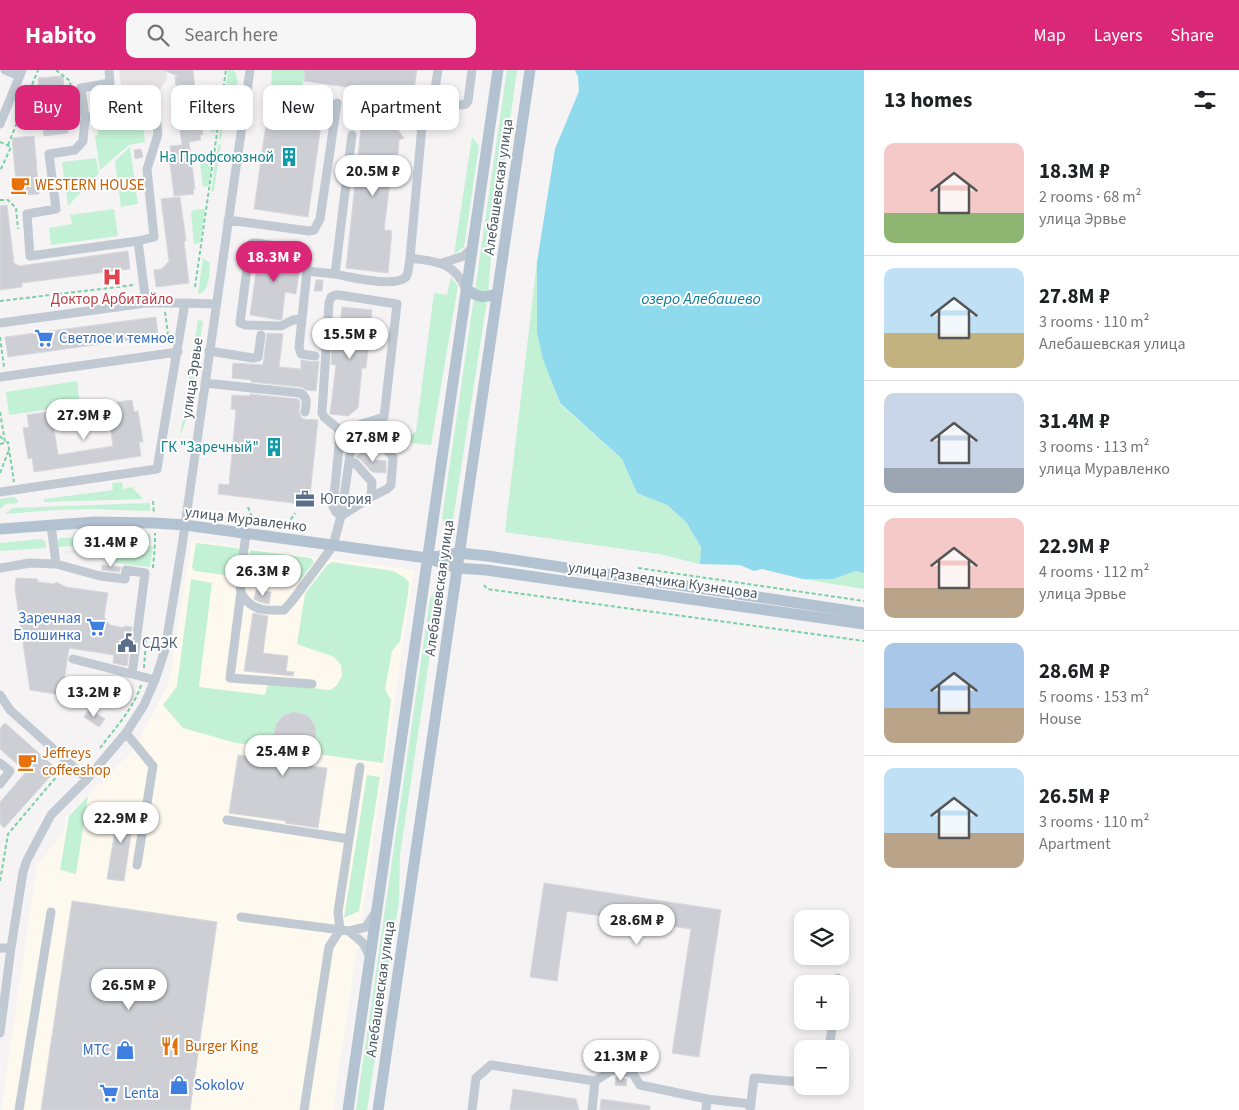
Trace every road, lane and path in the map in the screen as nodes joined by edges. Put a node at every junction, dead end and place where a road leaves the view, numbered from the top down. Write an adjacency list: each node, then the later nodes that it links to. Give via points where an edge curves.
1 (4, 70): 10 (street)
2 (38, 70): 17 (path)
3 (109, 70): 12 (street, via 110,83 82,88)
4 (226, 70): 29 (path)
5 (250, 70): 20 (street, улица Эрвье)
6 (438, 70): 7 (street, via 433,101 464,105 468,101)
7 (472, 70)
8 (498, 70): 23 (main road, Алебашевская улица)
9 (530, 70): 31 (main road, Алебашевская улица)
10 (21, 73): 13 (street)
11 (337, 103): 20 (street, via 320,219 314,230)
12 (85, 118): 22 (street, via 155,109 158,134 147,169 154,237); 22 (street, via 83,141 75,150 49,154 56,209 26,214 30,256)
13 (0, 124)
14 (421, 130): 24 (street)
15 (352, 134): 27 (street)
16 (0, 142): 17 (path)
17 (8, 146): 18 (path, via 11,147)
18 (0, 172)
19 (0, 200): 21 (path, via 8,200 16,208)
20 (228, 220): 35 (street, улица Эрвье)
21 (19, 235)
22 (138, 241): 33 (street)
23 (472, 248): 25 (street, via 464,256); 30 (main road, Алебашевская улица)
24 (410, 258): 25 (street); 27 (street, via 408,275 394,282)
25 (442, 263): 30 (street, via 452,270)
26 (307, 271): 27 (street); 37 (street); 37 (street, via 307,254 304,251 257,243 250,246 240,323 281,326)
27 (335, 274)
28 (136, 284): 32 (path)
29 (195, 287)
30 (466, 289): 31 (main road, via 480,297); 68 (main road, Алебашевская улица)
31 (497, 294): 67 (main road, Алебашевская улица)
32 (0, 301)
33 (146, 303): 34 (street); 38 (street)
34 (184, 303): 35 (street); 41 (street)
35 (216, 304): 42 (street, улица Эрвье)
36 (165, 310): 41 (path)
37 (301, 319): 43 (street, via 299,351)
38 (0, 323)
39 (261, 335): 42 (street, via 258,357)
40 (0, 337): 44 (path, via 4,368)
41 (174, 350): 45 (street); 56 (street, via 157,469)
42 (210, 351): 46 (street, улица Эрвье)
43 (314, 356)
44 (0, 369)
45 (0, 377)
46 (205, 383): 48 (street, via 300,394 307,399); 63 (street, улица Эрвье)
47 (0, 412): 51 (path)
48 (305, 412)
49 (342, 432): 49 (street, via 384,417 397,304 339,295 331,297 322,413); 61 (street, via 333,507)
50 (0, 436): 51 (path)
51 (5, 443): 52 (path); 53 (path, via 8,442)
52 (0, 444)
53 (9, 450): 55 (path); 56 (path)
54 (350, 463): 58 (street, via 355,463 372,482); 58 (street, via 351,449 356,444 379,446 390,453 391,484); 61 (street)
55 (0, 473)
56 (15, 490): 57 (street)
57 (0, 492)
58 (371, 497): 61 (street)
59 (248, 507): 60 (path, via 252,518 289,522)
60 (294, 513)
61 (341, 516): 66 (street)
62 (51, 524): 63 (main road, улица Муравленко); 64 (main road, улица Муравленко); 69 (street)
63 (185, 525): 65 (main road, улица Муравленко); 81 (street, улица Эрвье, via 165,650)
64 (0, 529)
65 (246, 533): 66 (main road, улица Муравленко); 74 (street)
66 (333, 546): 68 (main road, улица Муравленко); 74 (street, via 284,610 260,609 248,603)
67 (459, 553): 68 (main road, улица Разведчика Кузнецова); 71 (main road, Алебашевская улица); 76 (main road, улица Разведчика Кузнецова)
68 (427, 558): 71 (main road, улица Разведчика Кузнецова); 94 (main road, Алебашевская улица)
69 (56, 564): 70 (street, via 30,563); 80 (street, via 125,579 126,570 144,573)
70 (0, 568)
71 (457, 568): 77 (main road, улица Разведчика Кузнецова); 109 (main road, Алебашевская улица)
72 (639, 568): 75 (path)
73 (484, 585): 78 (path, via 487,590)
74 (241, 591): 82 (street, via 230,678)
75 (864, 601)
76 (864, 613)
77 (864, 624)
78 (864, 641)
79 (73, 659): 80 (street)
80 (132, 674): 81 (street)
81 (155, 680): 84 (street, улица Эрвье)
82 (312, 684)
83 (0, 695): 88 (street, via 10,710)
84 (126, 734): 88 (street, улица Эрвье); 92 (street, via 153,766)
85 (0, 763): 89 (street, via 10,771)
86 (360, 767): 91 (street)
87 (64, 768): 93 (path, via 8,834)
88 (87, 779): 99 (street, улица Эрвье, via 51,815 26,860)
89 (0, 784)
90 (227, 820): 91 (street)
91 (350, 839): 97 (street, via 338,912)
92 (137, 866)
93 (0, 881)
94 (377, 911): 97 (street, via 366,927); 100 (main road, Алебашевская улица)
95 (51, 912): 106 (street)
96 (241, 917): 97 (street)
97 (344, 930): 100 (street, via 362,943); 107 (street, via 329,947)
98 (0, 948): 99 (street)
99 (11, 948): 101 (street, улица Эрвье)
100 (370, 957): 108 (main road, Алебашевская улица)
101 (0, 1033)
102 (595, 1080): 104 (street, via 614,1069 634,1074 640,1086); 110 (street, via 491,1065 476,1078); 111 (street)
103 (794, 1081): 105 (street, via 754,1078)
104 (707, 1098): 105 (street); 112 (street)
105 (750, 1107)
106 (19, 1110)
107 (304, 1110)
108 (348, 1110)
109 (378, 1110)
110 (472, 1110)
111 (592, 1110)
112 (706, 1110)

